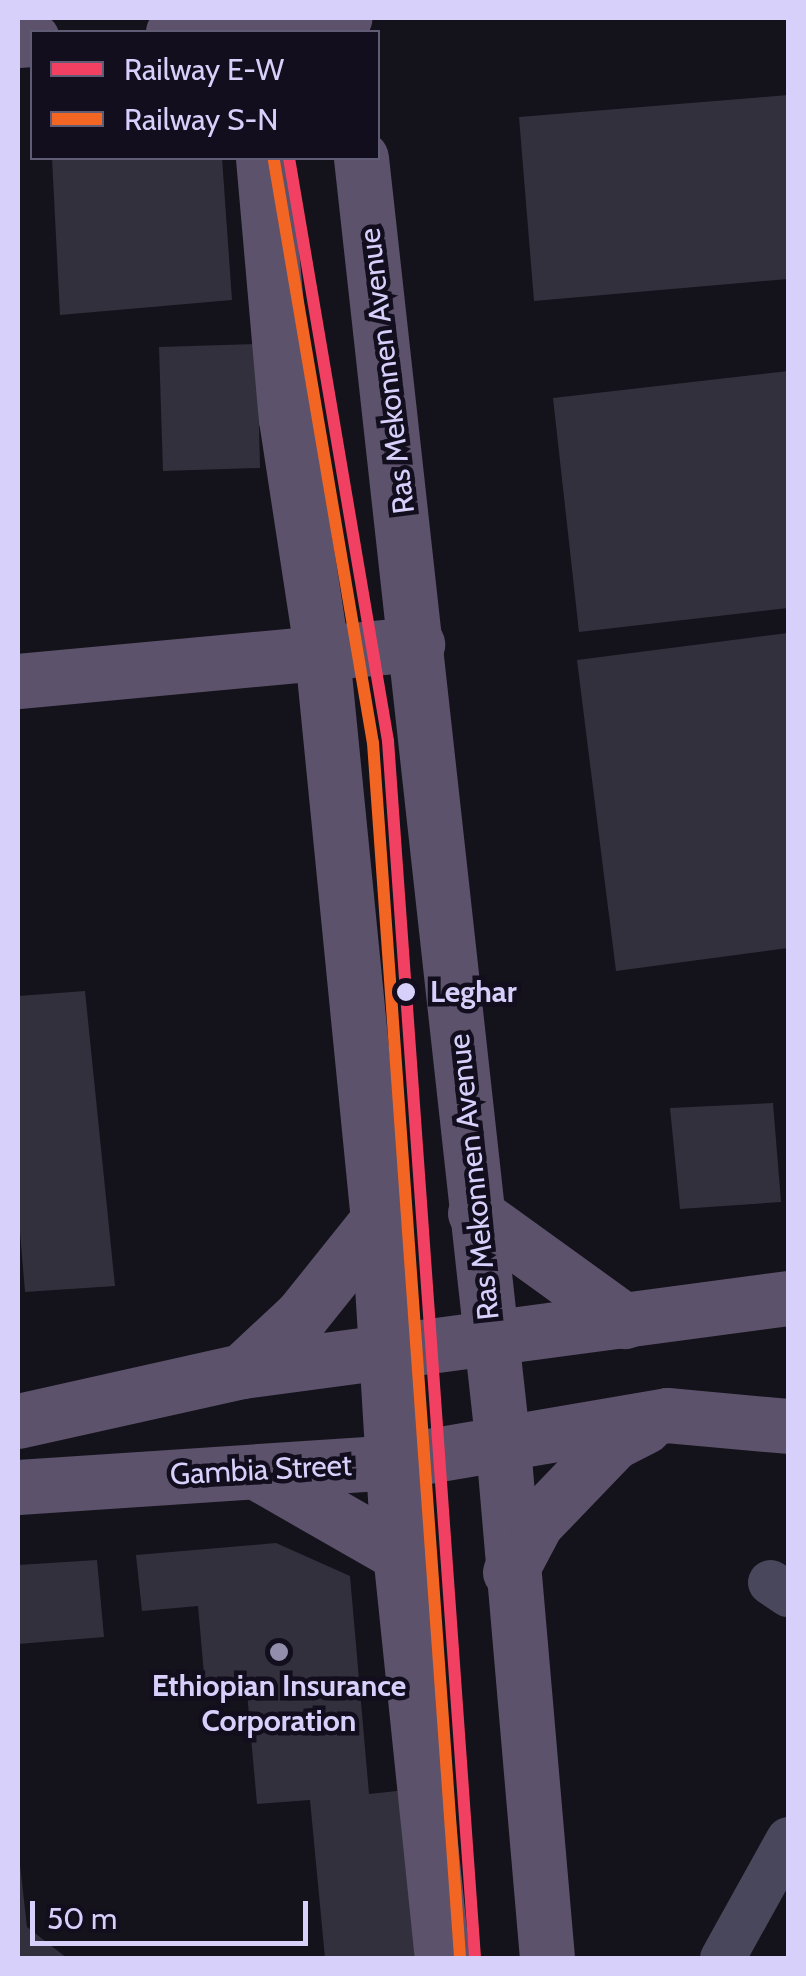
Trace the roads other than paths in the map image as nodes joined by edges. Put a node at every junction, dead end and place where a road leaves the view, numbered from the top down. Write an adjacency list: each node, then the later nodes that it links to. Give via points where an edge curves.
1 (344, 18): 2 (main road)
2 (252, 26): 3 (main road)
3 (199, 30)
4 (263, 160): 7 (main road, via 286,420)
5 (361, 160): 6 (main road, Ras Mekonnen Avenue)
6 (417, 644): 7 (main road); 9 (main road, Ras Mekonnen Avenue)
7 (322, 654): 8 (main road); 10 (main road)
8 (18, 681)
9 (475, 1214): 12 (main road); 13 (main road, Ras Mekonnen Avenue)
10 (378, 1220): 14 (main road); 15 (main road, via 302,1315)
11 (788, 1298): 12 (main road)
12 (625, 1321): 13 (main road)
13 (491, 1339): 14 (main road); 19 (main road, Ras Mekonnen Avenue)
14 (387, 1354): 15 (main road); 20 (main road)
15 (242, 1371): 17 (main road)
16 (666, 1415): 18 (main road, Gambia Street); 19 (main road, Gambia Street); 24 (main road, via 614,1442 536,1523)
17 (18, 1421)
18 (788, 1426)
19 (503, 1446): 20 (main road, Gambia Street); 24 (main road, Ras Mekonnen Avenue)
20 (393, 1462): 21 (main road, Gambia Street); 23 (main road)
21 (258, 1473): 22 (main road, Gambia Street); 23 (main road)
22 (18, 1486)
23 (401, 1555): 26 (main road)
24 (510, 1572): 27 (main road, Ras Mekonnen Avenue)
25 (788, 1839): 28 (lane)
26 (442, 1958)
27 (547, 1958)
28 (722, 1958)

